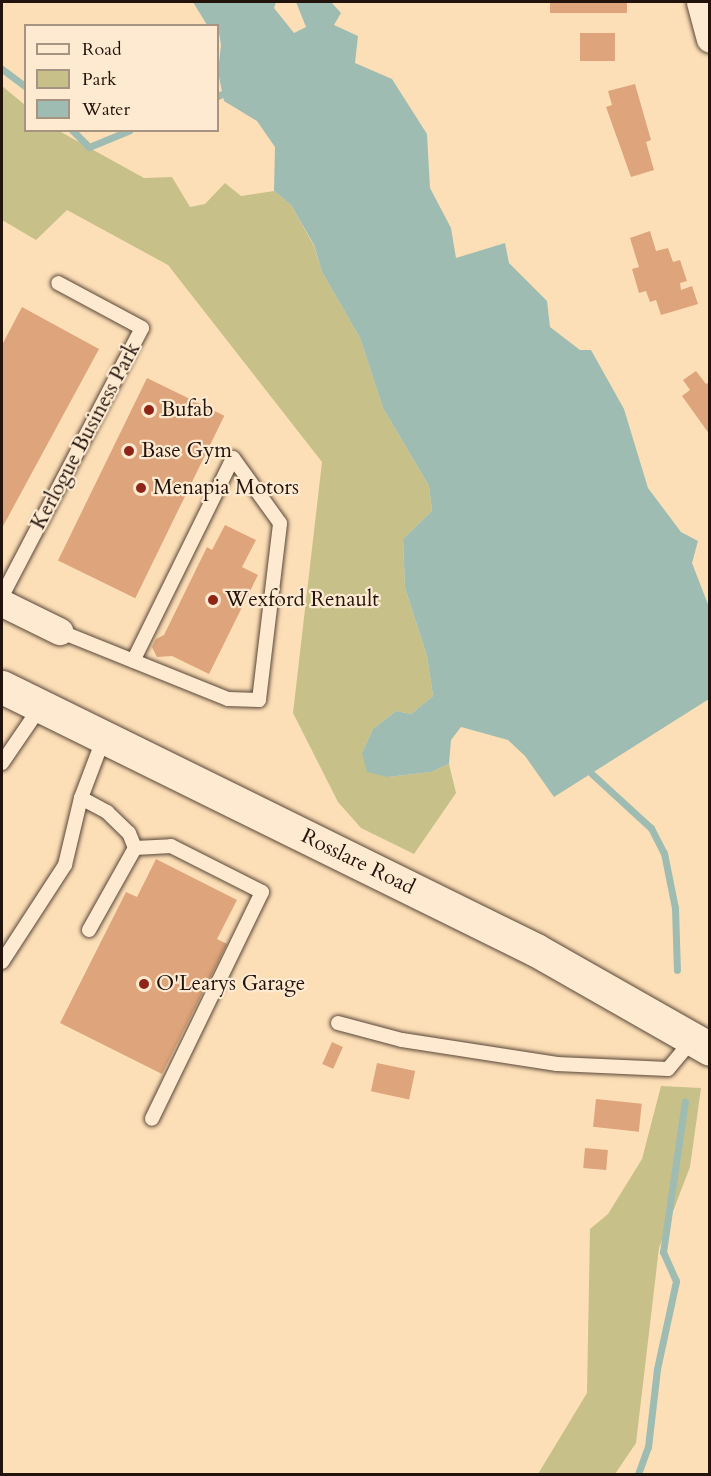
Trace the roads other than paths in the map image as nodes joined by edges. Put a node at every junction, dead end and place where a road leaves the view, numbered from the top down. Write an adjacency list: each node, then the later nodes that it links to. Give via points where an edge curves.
1 (700, 2): 2 (street)
2 (710, 39)
3 (58, 283): 4 (lane, Kerlogue Business Park, via 142,328)
4 (3, 590): 5 (street, Kerlogue Business Park)
5 (59, 631): 6 (lane, Kerlogue Business Park)
6 (134, 661): 6 (lane, Kerlogue Business Park, via 228,699 259,700 280,523 233,458)
7 (2, 687): 8 (main road, Rosslare Road)
8 (41, 706): 9 (main road, Rosslare Road); 10 (lane)
9 (104, 737): 11 (lane); 16 (main road, Rosslare Road, via 536,950)
10 (2, 763)
11 (81, 798): 12 (lane, via 107,812 129,833); 14 (lane, via 65,865)
12 (135, 848): 13 (lane); 17 (lane, via 171,846 262,892)
13 (88, 930)
14 (2, 962)
15 (338, 1023): 16 (lane, via 402,1040 557,1064 668,1069)
16 (701, 1044)
17 (152, 1119)

